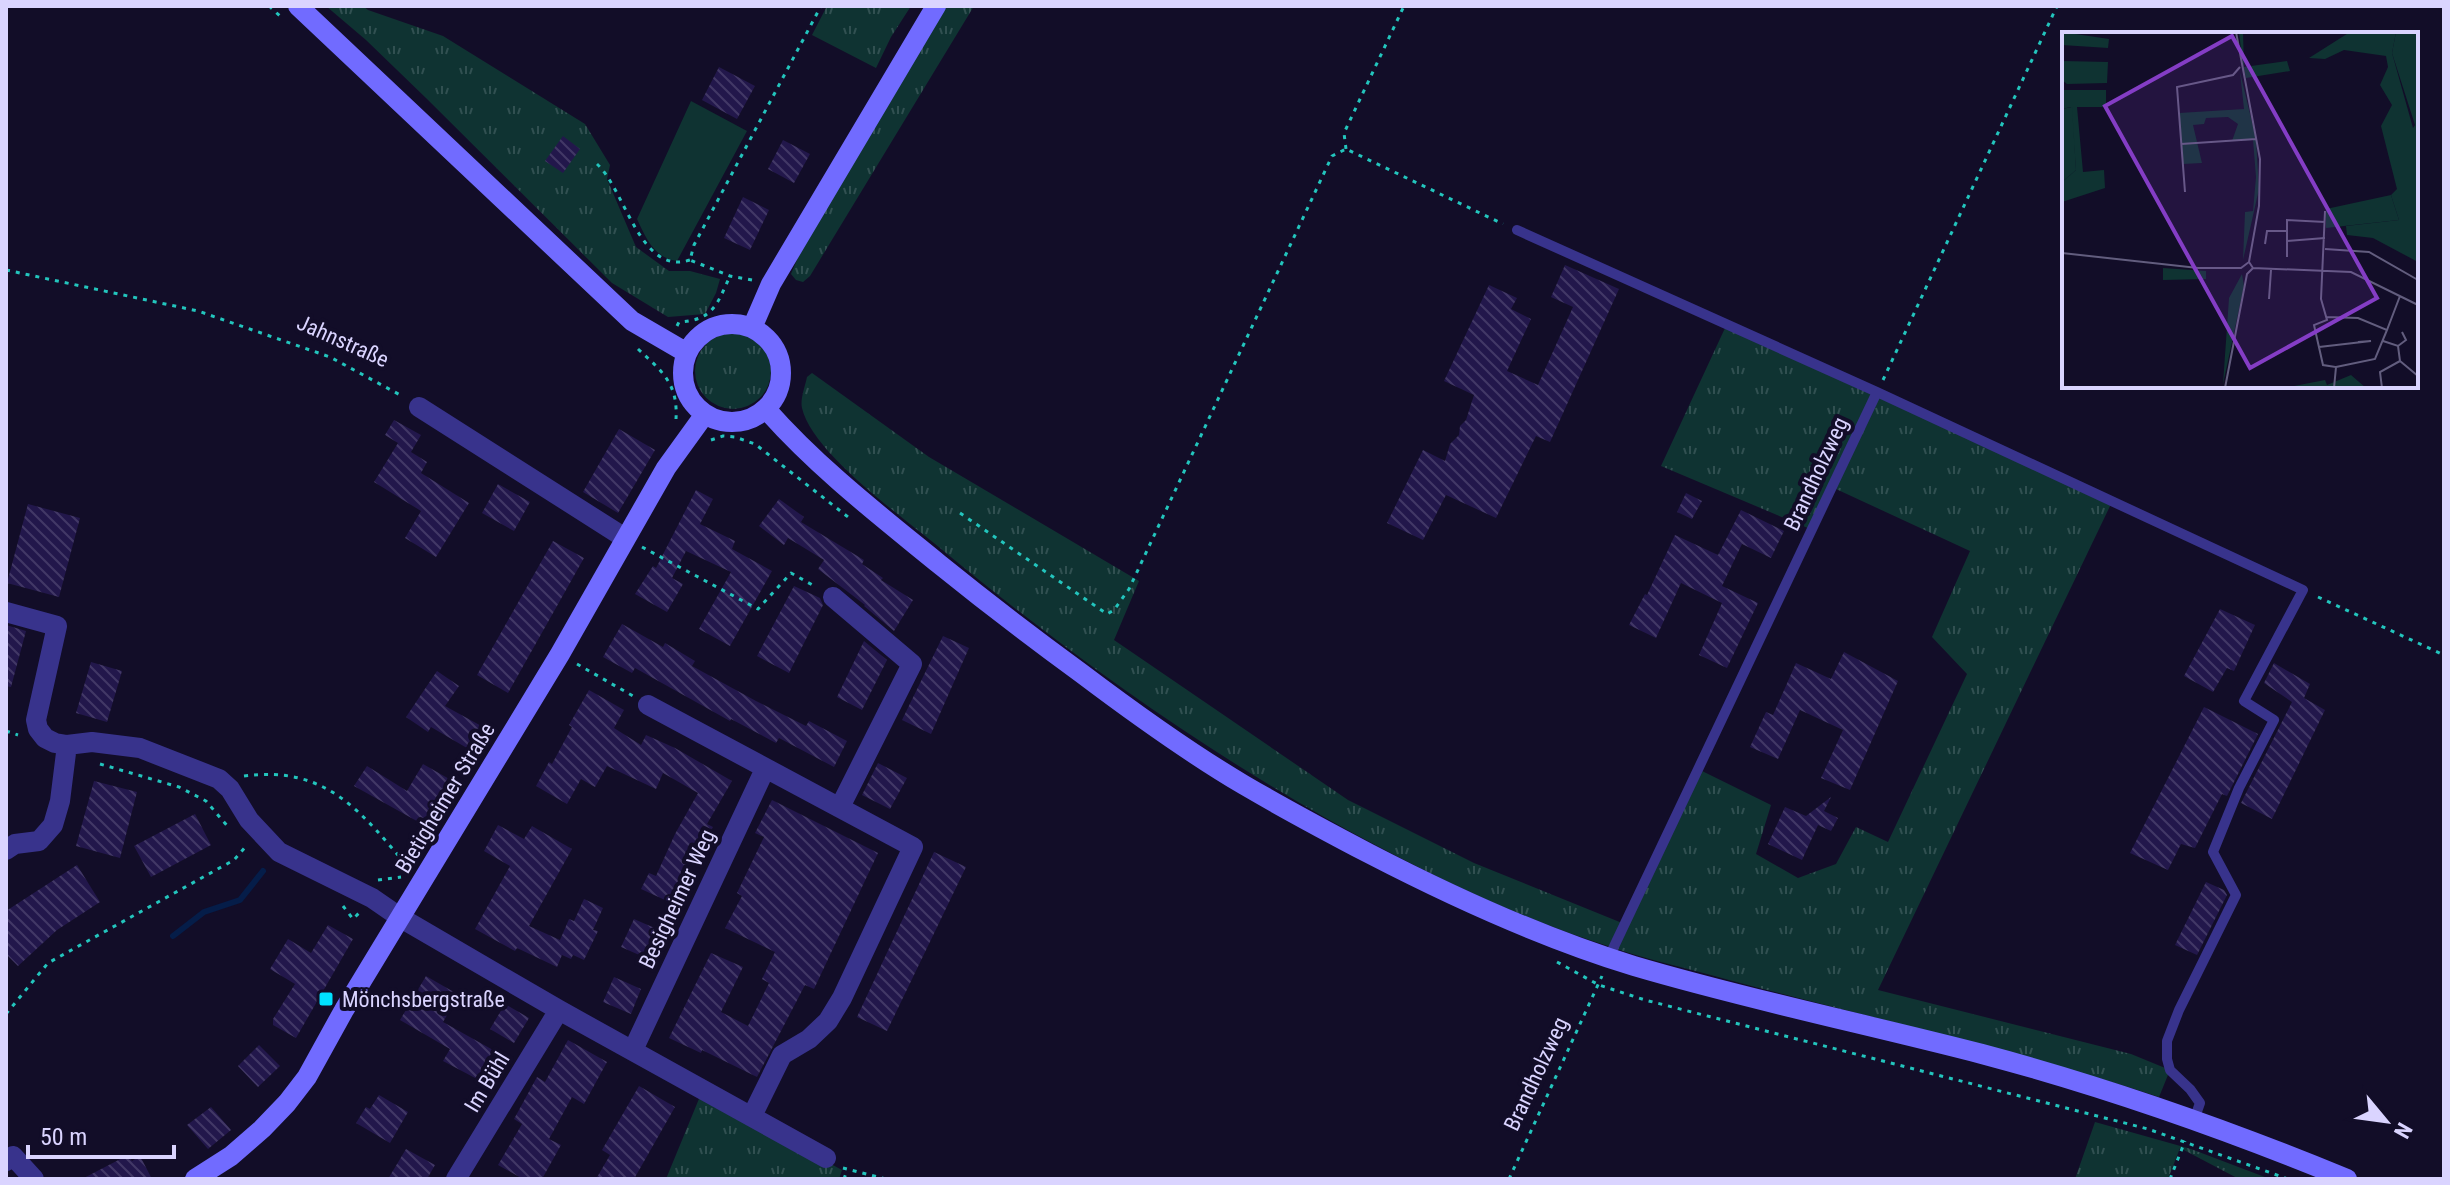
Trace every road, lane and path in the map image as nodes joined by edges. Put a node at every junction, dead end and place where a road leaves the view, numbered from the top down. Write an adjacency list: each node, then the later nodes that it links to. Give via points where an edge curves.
1 (269, 6): 6 (path)
2 (821, 6): 10 (path)
3 (936, 6): 12 (main road, via 771,284)
4 (1404, 6): 7 (path, via 1344,133)
5 (2057, 6): 16 (path)
6 (289, 11): 14 (main road, via 632,321)
7 (1346, 149): 9 (path); 21 (path, via 1332,156 1129,589 1114,610 1107,614)
8 (597, 164): 10 (path, via 650,250 670,263)
9 (1517, 230): 16 (lane)
10 (690, 260): 14 (path, via 730,276 708,316 679,322)
11 (6, 270): 17 (path, Jahnstraße, via 198,311 330,357)
12 (752, 328): 15 (main road, via 721,325 697,338); 18 (main road, via 773,345 780,360 777,394)
13 (631, 342): 20 (path, via 668,379 675,392 677,426)
14 (668, 343): 15 (main road)
15 (687, 353): 19 (main road, via 686,389)
16 (1877, 392): 24 (lane); 44 (lane, Brandholzweg)
17 (419, 407): 23 (street)
18 (766, 409): 19 (main road, via 727,422); 44 (main road, via 850,490 986,602 1127,708 1242,784 1456,898)
19 (705, 414): 20 (main road, Bietigheimer Straße)
20 (690, 434): 22 (path, via 704,444 723,436 755,444); 23 (main road, Bietigheimer Straße)
21 (960, 513)
22 (852, 521)
23 (625, 538): 25 (path, via 758,609 791,573); 27 (main road, Bietigheimer Straße)
24 (2303, 590): 28 (path); 51 (lane, via 2244,701 2274,720 2213,852 2236,895 2167,1041 2170,1070 2200,1103)
25 (833, 597): 35 (street, via 912,664)
26 (6, 612): 32 (street, via 57,626 36,720 45,738)
27 (560, 654): 29 (path); 39 (main road, Bietigheimer Straße)
28 (2444, 655)
29 (648, 705): 33 (street)
30 (6, 731): 31 (path)
31 (24, 737)
32 (66, 749): 34 (street, via 92,742 140,748); 36 (path, via 179,787 206,801); 38 (street, via 53,825 39,841)
33 (765, 769): 35 (street); 49 (street, Besigheimer Weg)
34 (219, 779): 37 (street); 40 (path, via 259,774 319,784 361,813)
35 (840, 807): 50 (street, via 913,847 842,998 828,1021 782,1055)
36 (229, 829)
37 (259, 830): 41 (street, via 279,852); 48 (path, via 234,860 48,963)
38 (6, 850)
39 (433, 865): 40 (path, via 422,857); 43 (main road, Bietigheimer Straße)
40 (413, 872): 41 (path, via 398,879 379,878)
41 (372, 898): 42 (path, via 353,919); 43 (street)
42 (343, 906)
43 (401, 918): 47 (street); 56 (main road, Bietigheimer Straße, via 287,1103 231,1156)
44 (1609, 957): 51 (main road, via 1984,1055)
45 (1557, 962): 46 (path)
46 (1599, 985): 52 (path); 60 (path, Brandholzweg)
47 (559, 1010): 49 (street); 57 (street, Im Bühl)
48 (6, 1014)
49 (633, 1050): 50 (street)
50 (752, 1116): 53 (street)
51 (2194, 1120): 52 (path); 63 (main road)
52 (2184, 1142): 61 (path); 62 (path)
53 (826, 1158)
54 (6, 1161): 55 (street, via 13,1156)
55 (34, 1179)
56 (195, 1179)
57 (456, 1179)
58 (844, 1179): 59 (path, via 847,1170)
59 (886, 1179)
60 (1509, 1179)
61 (2170, 1179)
62 (2288, 1179)
63 (2347, 1179)

